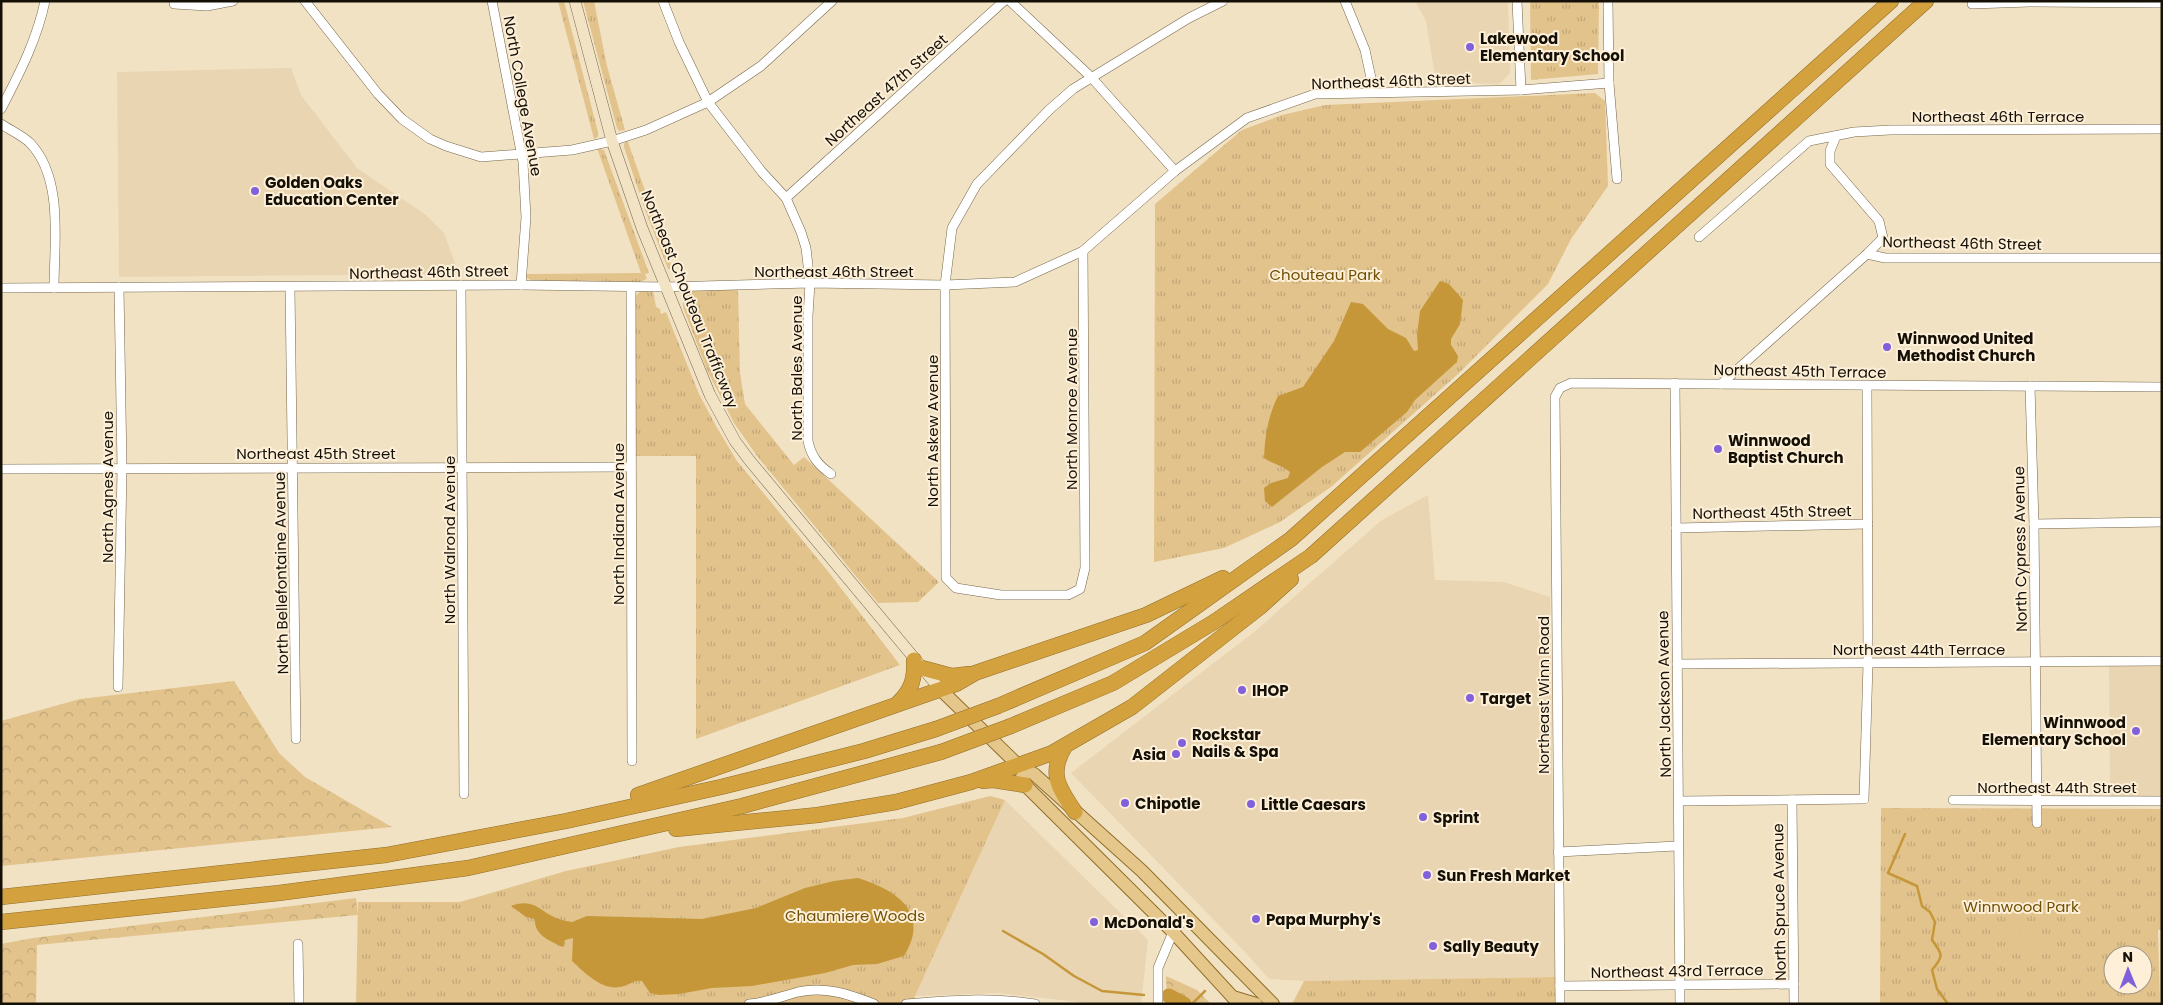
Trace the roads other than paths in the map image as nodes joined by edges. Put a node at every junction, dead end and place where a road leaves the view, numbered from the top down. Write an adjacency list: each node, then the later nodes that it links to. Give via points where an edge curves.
1 (45, 1): 24 (street, via 19,76)
2 (233, 1): 17 (street, via 207,6)
3 (305, 1): 29 (street, via 378,94 416,130 468,154)
4 (492, 1): 29 (street, North College Avenue)
5 (575, 1): 28 (main road, Northeast Chouteau Trafficway)
6 (663, 1): 23 (street, North Bales Avenue)
7 (832, 1): 23 (street, via 761,66)
8 (1004, 1): 32 (street, Northeast 47th Street)
9 (1010, 1): 19 (street)
10 (1223, 1): 19 (street)
11 (1345, 1): 22 (street, via 1365,50)
12 (1517, 1): 21 (street)
13 (1608, 1): 20 (street)
14 (1891, 1): 63 (highway)
15 (1926, 1): 64 (highway)
16 (2162, 3): 18 (street)
17 (174, 4)
18 (1972, 4)
19 (1091, 78): 30 (street); 40 (street, via 1049,110 977,184 952,228)
20 (1609, 83): 21 (street, Northeast 46th Street); 31 (street)
21 (1521, 90): 22 (street, Northeast 46th Street)
22 (1374, 92): 30 (street, Northeast 46th Street, via 1315,94 1247,118)
23 (708, 102): 28 (street, via 646,130); 32 (street, North Bales Avenue)
24 (1, 109)
25 (1, 124): 45 (street, via 30,143 49,173 54,225)
26 (2162, 129): 27 (street, Northeast 46th Terrace, via 1890,130)
27 (1836, 136): 33 (street, Northeast 46th Terrace, via 1809,141); 35 (street, via 1831,146 1830,164 1882,226 1883,238)
28 (612, 141): 29 (street, via 572,150); 43 (main road, Northeast Chouteau Trafficway)
29 (522, 153): 39 (street, North College Avenue, via 526,216)
30 (1175, 171): 34 (street, Northeast 46th Street)
31 (1617, 179)
32 (786, 198): 37 (street, North Bales Avenue, via 804,240)
33 (1699, 237)
34 (1083, 251): 40 (street, Northeast 46th Street, via 1015,282); 65 (street, North Monroe Avenue, via 1085,568 1080,589 1068,595 992,594 956,588)
35 (1867, 254): 36 (street, Northeast 46th Street, via 1885,258); 48 (street, Northeast 46th Street)
36 (2162, 258)
37 (810, 283): 40 (street, Northeast 46th Street); 43 (street, Northeast 46th Street); 58 (street, North Bales Avenue, via 808,440 814,458)
38 (461, 285): 39 (street, Northeast 46th Street); 46 (street, Northeast 46th Street); 54 (street, North Walrond Avenue)
39 (521, 285): 42 (street, Northeast 46th Street)
40 (945, 285): 65 (street, North Askew Avenue)
41 (118, 287): 45 (street, Northeast 46th Street); 46 (street, Northeast 46th Street); 57 (street, North Agnes Avenue)
42 (631, 287): 43 (street, Northeast 46th Street); 55 (street, North Indiana Avenue)
43 (666, 287): 68 (main road, Northeast Chouteau Trafficway, via 710,395 750,462)
44 (1, 288): 45 (street, Northeast 46th Street)
45 (54, 288)
46 (290, 288): 53 (street, North Bellefontaine Avenue)
47 (1675, 383): 48 (street, Northeast 45th Terrace); 52 (street, Northeast 45th Terrace, via 1571,382); 62 (street, North Jackson Avenue)
48 (1721, 384): 49 (street, Northeast 45th Terrace)
49 (1867, 386): 50 (street, Northeast 45th Terrace); 60 (street)
50 (2030, 386): 51 (street, Northeast 45th Terrace); 61 (street, North Cypress Avenue)
51 (2162, 387)
52 (1560, 388): 92 (street, Northeast Winn Road, via 1555,397)
53 (293, 466): 54 (street, Northeast 45th Street); 57 (street, Northeast 45th Street); 75 (street, North Bellefontaine Avenue)
54 (462, 466): 55 (street, Northeast 45th Street); 81 (street, North Walrond Avenue)
55 (631, 466): 77 (street, North Indiana Avenue)
56 (1, 468): 57 (street, Northeast 45th Street)
57 (122, 468): 72 (street, North Agnes Avenue)
58 (831, 474)
59 (2162, 522): 61 (street)
60 (1868, 524): 62 (street, Northeast 45th Street); 70 (street)
61 (2034, 524): 67 (street, North Cypress Avenue)
62 (1676, 528): 69 (street, North Jackson Avenue)
63 (1291, 539): 71 (highway, via 1168,606); 88 (highway, bridge, via 1145,642 998,706 864,751)
64 (1311, 556): 76 (highway, via 1302,569 1260,607 1186,666 1132,707); 90 (highway, bridge, via 1214,622 1113,683 1011,726 941,752 742,806)
65 (946, 578)
66 (2162, 661): 67 (street, Northeast 44th Terrace)
67 (2036, 662): 70 (street, Northeast 44th Terrace); 84 (street, North Cypress Avenue)
68 (918, 664): 71 (highway, via 952,676); 73 (main road, Northeast Chouteau Trafficway); 74 (highway, via 912,684)
69 (1677, 664): 70 (street, Northeast 44th Terrace); 85 (street, North Jackson Avenue)
70 (1868, 664): 82 (street, via 1864,799)
71 (975, 673): 73 (highway)
72 (118, 687)
73 (940, 690): 74 (highway); 78 (main road)
74 (895, 706): 88 (highway)
75 (296, 739)
76 (1065, 746): 78 (highway); 87 (highway, via 1056,767 1056,778)
77 (632, 761)
78 (1018, 765): 79 (highway); 80 (main road); 87 (main road, via 1034,774)
79 (971, 782): 80 (highway, via 993,780); 90 (highway, via 858,809)
80 (1025, 785): 96 (main road)
81 (464, 794)
82 (1792, 800): 85 (street); 98 (street, North Spruce Avenue)
83 (1952, 800): 84 (street, Northeast 44th Street)
84 (2037, 800): 86 (street, Northeast 44th Street); 89 (street, North Cypress Avenue)
85 (1679, 801): 91 (street, North Jackson Avenue)
86 (2162, 801)
87 (1075, 812): 94 (main road)
88 (566, 821): 93 (highway, via 386,855)
89 (2037, 823)
90 (605, 836): 95 (highway, via 468,868 279,893)
91 (1677, 846): 92 (street); 99 (street, North Jackson Avenue)
92 (1558, 852): 100 (street, Northeast Winn Road)
93 (1, 897)
94 (1187, 916): 96 (street); 109 (main road)
95 (1, 922)
96 (1173, 932): 101 (main road); 107 (street, via 1158,968)
97 (298, 944): 102 (street)
98 (1794, 984): 99 (street, Northeast 43rd Terrace); 112 (street, North Spruce Avenue)
99 (1680, 985): 100 (street, Northeast 43rd Terrace); 111 (street, North Jackson Avenue)
100 (1560, 986): 110 (street, Northeast Winn Road)
101 (1236, 1000): 108 (main road)
102 (299, 1004)
103 (749, 1004): 104 (street, via 824,990 850,994)
104 (874, 1004)
105 (906, 1004): 106 (street, via 1008,999)
106 (1035, 1004)
107 (1158, 1004)
108 (1256, 1004)
109 (1274, 1004)
110 (1560, 1004)
111 (1680, 1004)
112 (1794, 1004)

